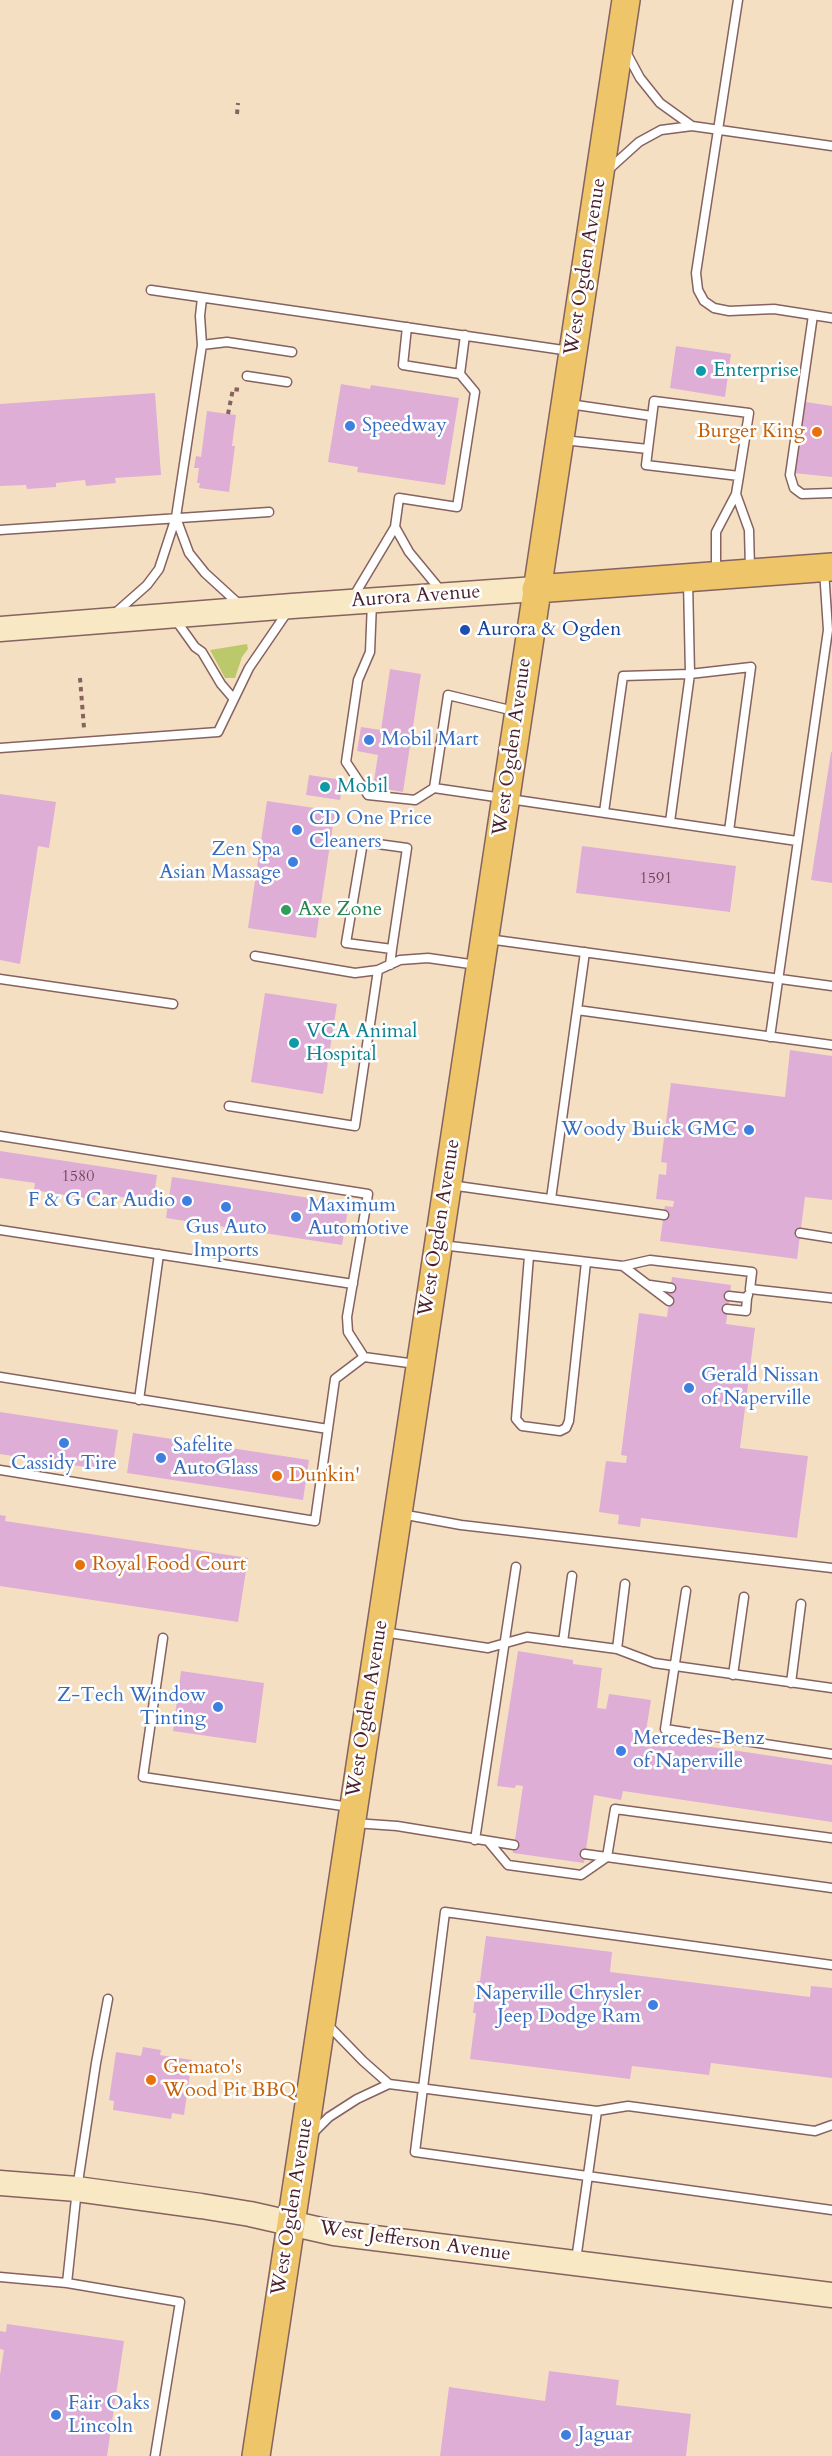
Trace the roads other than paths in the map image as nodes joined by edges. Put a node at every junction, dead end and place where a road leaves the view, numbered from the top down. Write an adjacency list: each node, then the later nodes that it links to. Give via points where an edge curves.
1 (626, 0): 3 (main road, West Ogden Avenue)
2 (738, 0): 5 (lane)
3 (620, 41): 4 (lane, via 660,104); 7 (main road, West Ogden Avenue)
4 (692, 126): 5 (lane); 7 (lane, via 661,130 639,142)
5 (718, 130): 6 (lane); 10 (lane, via 696,273 698,290 704,301 729,312 774,309)
6 (832, 146)
7 (599, 177): 15 (main road, West Ogden Avenue)
8 (151, 290): 9 (lane)
9 (202, 298): 12 (lane); 14 (lane)
10 (813, 315): 11 (lane); 25 (lane, via 790,476 794,488 802,494)
11 (832, 318)
12 (407, 327): 13 (lane); 17 (lane, via 403,365)
13 (465, 335): 15 (lane); 17 (lane)
14 (202, 345): 16 (lane, via 227,342); 28 (lane)
15 (573, 351): 20 (main road, West Ogden Avenue)
16 (292, 352)
17 (459, 374): 29 (lane, via 475,392 457,507 399,498)
18 (248, 376): 19 (lane)
19 (288, 382)
20 (565, 404): 21 (lane); 22 (main road, West Ogden Avenue)
21 (652, 416): 23 (lane); 24 (lane, via 654,401 749,413)
22 (560, 440): 23 (lane); 35 (main road, West Ogden Avenue)
23 (648, 449): 24 (lane, via 646,465)
24 (739, 476): 26 (lane)
25 (832, 493)
26 (736, 494): 32 (lane, via 749,530); 33 (lane, via 716,532)
27 (269, 512): 28 (lane)
28 (176, 517): 30 (lane); 39 (lane, via 194,559); 41 (lane, via 159,569 147,585)
29 (395, 527): 36 (lane, via 409,552); 37 (lane)
30 (0, 530)
31 (828, 567): 32 (main road, Aurora Avenue); 52 (lane, via 828,630)
32 (750, 573): 33 (main road, Aurora Avenue)
33 (717, 575): 34 (main road, Aurora Avenue)
34 (688, 577): 35 (main road, Aurora Avenue); 43 (lane)
35 (536, 589): 36 (street, Aurora Avenue); 45 (main road, West Ogden Avenue)
36 (445, 596): 37 (street, Aurora Avenue)
37 (361, 601): 38 (street, Aurora Avenue); 47 (lane, via 370,652 358,680 346,762 368,795 414,800)
38 (292, 606): 39 (street, Aurora Avenue); 44 (lane)
39 (245, 609): 40 (street, Aurora Avenue)
40 (171, 615): 41 (street, Aurora Avenue); 44 (lane)
41 (106, 620): 42 (street, Aurora Avenue)
42 (0, 629)
43 (690, 674): 49 (lane, via 623,676); 50 (lane); 51 (lane, via 751,667)
44 (233, 698): 46 (lane, via 218,732)
45 (518, 712): 47 (lane, via 448,695); 48 (main road, West Ogden Avenue)
46 (0, 748)
47 (434, 788): 48 (lane)
48 (506, 797): 49 (lane); 53 (main road, West Ogden Avenue)
49 (604, 812): 50 (lane)
50 (670, 822): 51 (lane)
51 (729, 831): 52 (lane)
52 (797, 841): 61 (lane)
53 (484, 939): 55 (lane); 58 (main road, West Ogden Avenue)
54 (392, 949): 54 (lane, via 346,943 363,842 408,848); 57 (lane)
55 (585, 952): 61 (lane); 64 (lane)
56 (255, 956): 59 (lane, via 355,973)
57 (390, 965): 58 (lane, via 400,960 428,958); 59 (lane)
58 (480, 965): 69 (main road, West Ogden Avenue)
59 (378, 970): 67 (lane, via 355,1126)
60 (0, 979): 63 (lane)
61 (777, 979): 62 (lane); 65 (lane)
62 (832, 986)
63 (173, 1004)
64 (577, 1010): 65 (lane); 70 (lane)
65 (770, 1037): 66 (lane)
66 (832, 1045)
67 (229, 1106)
68 (0, 1136): 80 (lane, via 368,1194)
69 (447, 1184): 70 (lane); 75 (main road, West Ogden Avenue)
70 (551, 1198): 71 (lane)
71 (664, 1215)
72 (0, 1230): 76 (lane)
73 (800, 1233): 74 (lane)
74 (832, 1238)
75 (438, 1244): 77 (lane); 89 (main road, West Ogden Avenue)
76 (159, 1254): 80 (lane); 91 (lane)
77 (529, 1256): 78 (lane); 78 (lane, via 516,1419 522,1426 560,1431 569,1421)
78 (586, 1262): 79 (lane)
79 (623, 1266): 81 (lane); 83 (lane, via 650,1260 752,1272)
80 (353, 1284): 88 (lane, via 348,1332)
81 (648, 1284): 82 (lane); 86 (lane)
82 (671, 1288)
83 (748, 1293): 84 (lane); 85 (lane); 87 (lane, via 746,1311)
84 (729, 1296)
85 (832, 1298)
86 (669, 1301)
87 (728, 1309)
88 (364, 1357): 89 (lane); 92 (lane, via 335,1379)
89 (420, 1364): 94 (main road, West Ogden Avenue)
90 (0, 1377): 91 (lane)
91 (139, 1400): 92 (lane)
92 (328, 1429): 93 (lane, via 315,1521)
93 (0, 1470)
94 (397, 1514): 96 (lane, via 461,1525); 102 (main road, West Ogden Avenue)
95 (516, 1567): 105 (lane)
96 (832, 1568)
97 (572, 1576): 104 (lane)
98 (625, 1584): 106 (lane)
99 (686, 1591): 107 (lane)
100 (744, 1597): 108 (lane)
101 (801, 1604): 109 (lane)
102 (380, 1631): 105 (lane, via 488,1648); 112 (main road, West Ogden Avenue)
103 (164, 1638): 112 (lane, via 143,1777)
104 (563, 1642): 105 (lane, via 527,1637); 106 (lane)
105 (504, 1644): 114 (lane)
106 (617, 1649): 107 (lane, via 654,1663)
107 (675, 1666): 108 (lane); 111 (lane, via 665,1729)
108 (734, 1675): 109 (lane)
109 (791, 1683): 110 (lane)
110 (832, 1688)
111 (832, 1754)
112 (352, 1815): 114 (lane); 122 (main road, West Ogden Avenue)
113 (832, 1838): 118 (lane, via 615,1809)
114 (475, 1839): 115 (lane)
115 (488, 1841): 116 (lane); 118 (lane, via 508,1865 581,1875)
116 (514, 1845)
117 (585, 1854): 118 (lane)
118 (608, 1857): 119 (lane)
119 (832, 1888)
120 (832, 1965): 124 (lane, via 444,1912)
121 (108, 1999): 130 (lane)
122 (322, 2019): 123 (lane); 127 (main road, West Ogden Avenue)
123 (389, 2084): 124 (lane); 127 (lane, via 329,2116)
124 (423, 2088): 125 (lane); 128 (lane, via 415,2152)
125 (597, 2110): 126 (lane, via 628,2106 815,2131); 128 (lane)
126 (832, 2125)
127 (302, 2146): 132 (main road, West Ogden Avenue)
128 (588, 2177): 131 (lane); 133 (lane)
129 (0, 2183): 130 (street, West Jefferson Avenue)
130 (77, 2189): 132 (street, West Jefferson Avenue); 135 (lane)
131 (832, 2210)
132 (290, 2223): 133 (street, West Jefferson Avenue, via 334,2233); 138 (main road, West Ogden Avenue)
133 (576, 2264): 136 (street, West Jefferson Avenue)
134 (0, 2277): 135 (lane)
135 (67, 2283): 137 (lane, via 180,2302)
136 (832, 2295)
137 (155, 2456)
138 (256, 2456)

